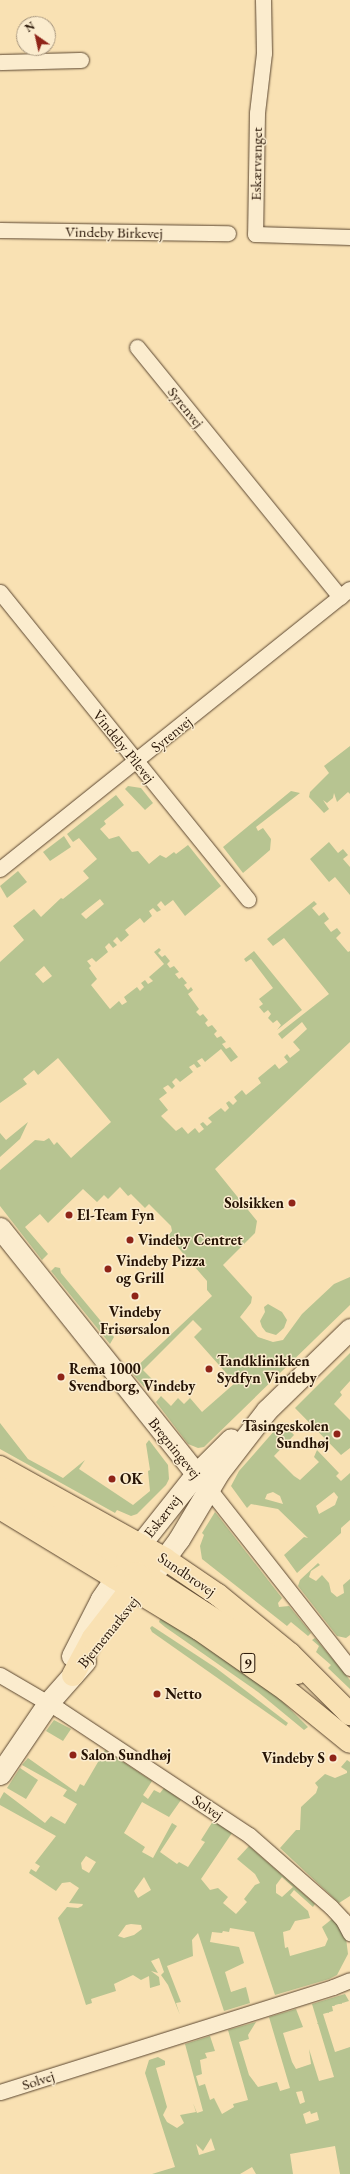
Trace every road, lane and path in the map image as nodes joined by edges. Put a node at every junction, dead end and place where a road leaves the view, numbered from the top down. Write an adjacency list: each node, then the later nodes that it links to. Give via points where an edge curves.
1 (263, 0): 6 (street, Eskærvænget, via 264,53 257,113 255,234)
2 (81, 60): 3 (street)
3 (0, 62)
4 (0, 230): 5 (street, Vindeby Birkevej)
5 (228, 233)
6 (350, 237)
7 (137, 347): 9 (street, Syrenvej)
8 (0, 592): 10 (street, Vindeby Pilevej)
9 (345, 593): 10 (street, Syrenvej)
10 (137, 761): 11 (street, Syrenvej); 12 (street, Vindeby Pilevej)
11 (0, 869)
12 (248, 899)
13 (0, 1228): 16 (street, Bregningevej)
14 (350, 1329): 16 (street, Eskærvej, via 267,1410)
15 (0, 1467): 19 (main road, Sundbrovej / 9)
16 (202, 1481): 19 (street, Eskærvej); 19 (street, Eskærvej); 20 (street, Bregningevej)
17 (0, 1488): 19 (main road)
18 (0, 1508): 19 (main road, Sundbrovej / 9)
19 (140, 1571): 22 (main road, via 93,1638); 23 (street, Bjernemarksvej, via 97,1605); 24 (main road, Sundbrovej / 9, via 260,1628); 25 (main road, Sundbrovej / 9, via 200,1629 261,1672)
20 (350, 1668)
21 (0, 1675): 23 (street, Solvej)
22 (73, 1675): 23 (street, Bjernemarksvej)
23 (48, 1703): 26 (street, Bjernemarksvej); 27 (street, Solvej, via 263,1845 312,1889)
24 (350, 1714)
25 (350, 1742)
26 (0, 1774)
27 (348, 1928)
28 (350, 1980): 29 (street, Solvej)
29 (0, 2092)

